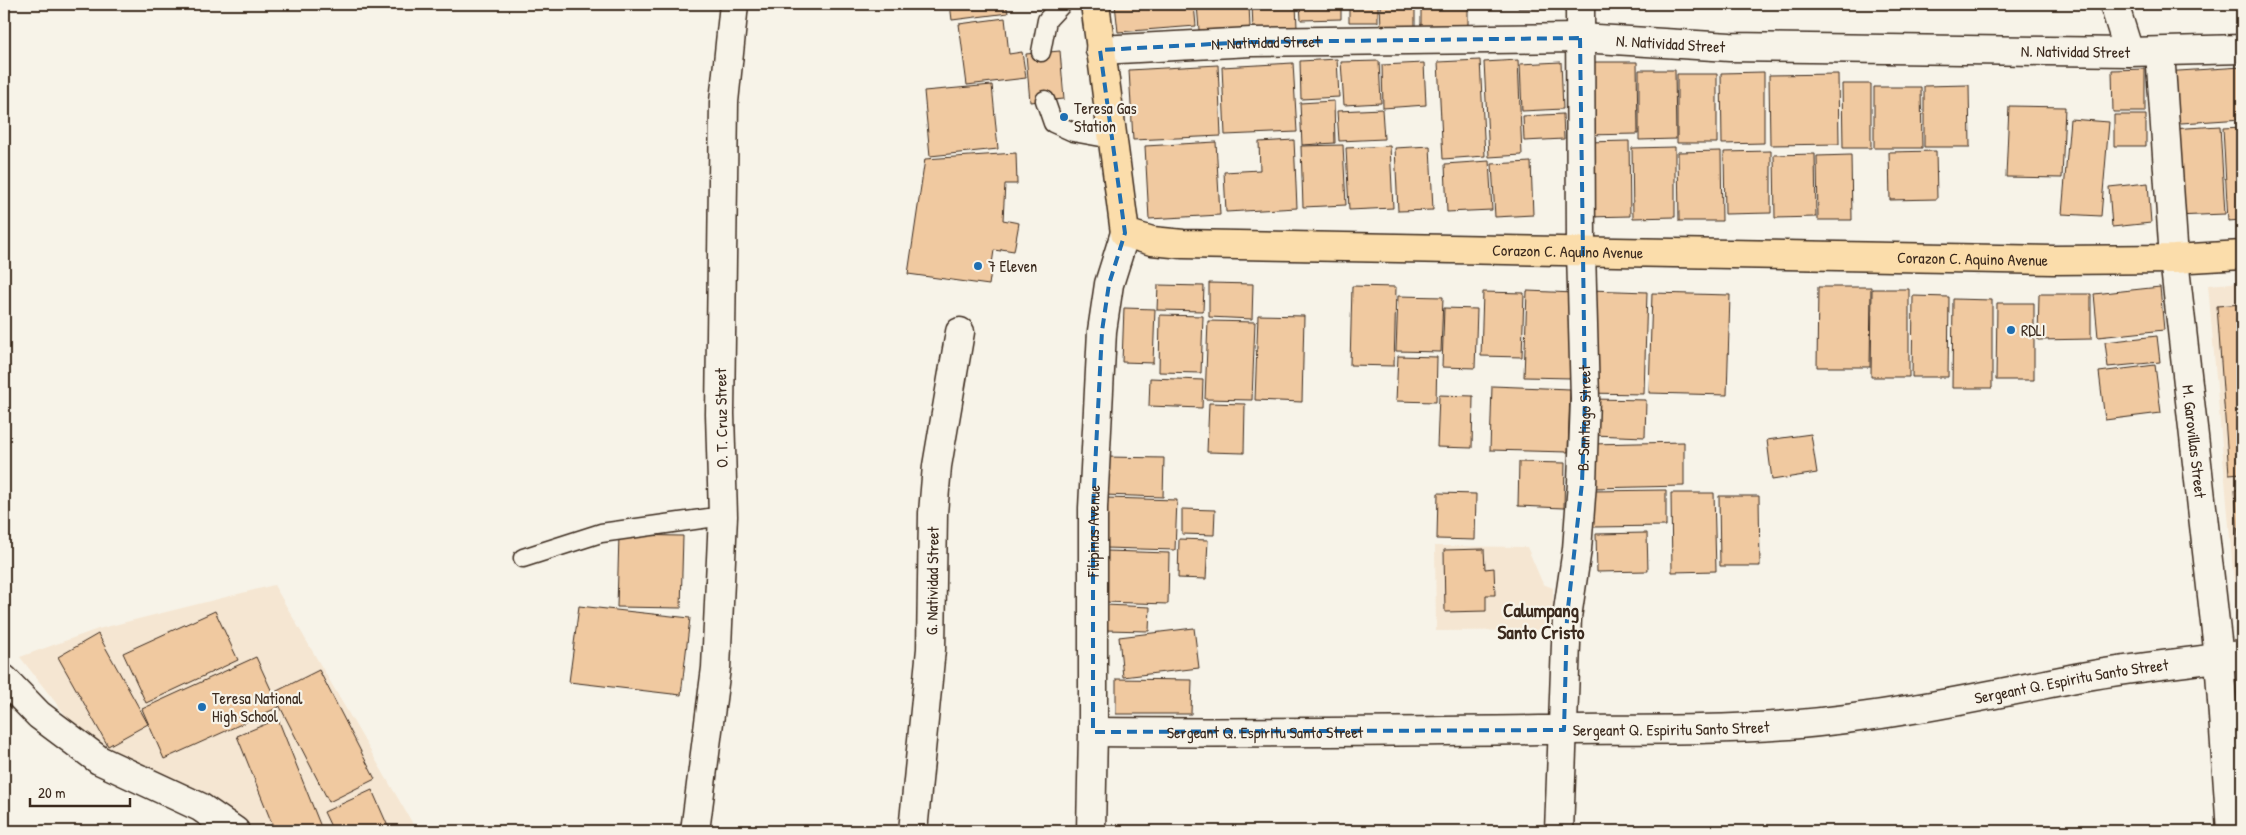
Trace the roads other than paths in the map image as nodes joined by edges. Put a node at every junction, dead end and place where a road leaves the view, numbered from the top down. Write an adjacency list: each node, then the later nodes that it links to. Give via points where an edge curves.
1 (734, 4): 19 (street, O. T. Cruz Street, via 724,102 720,414)
2 (1062, 4): 9 (lane, via 1047,20)
3 (1095, 4): 8 (main road)
4 (1580, 4): 6 (street, B. Santiago Street)
5 (2114, 4): 10 (street)
6 (1580, 38): 8 (street, N. Natividad Street, via 1251,42); 10 (street, N. Natividad Street, via 1730,47); 15 (street, B. Santiago Street)
7 (2242, 49): 11 (street, N. Natividad Street)
8 (1100, 50): 13 (main road)
9 (1041, 52)
10 (2129, 52): 11 (street, N. Natividad Street)
11 (2160, 52): 17 (street, M. Garovillas Street)
12 (1045, 100): 13 (lane, via 1053,123 1073,132)
13 (1112, 139): 14 (main road)
14 (1126, 233): 15 (main road, Corazon C. Aquino Avenue, via 1152,241 1183,244); 24 (street, Filipinas Avenue, via 1109,284 1102,331 1093,508)
15 (1581, 251): 17 (main road, Corazon C. Aquino Avenue, via 2053,260); 23 (street, B. Santiago Street, via 1582,483 1567,617)
16 (2242, 255): 17 (main road, Corazon C. Aquino Avenue)
17 (2174, 259): 21 (street, M. Garovillas Street)
18 (960, 332): 27 (street, G. Natividad Street, via 932,512 931,649)
19 (723, 516): 20 (lane, via 601,533); 26 (street, O. T. Cruz Street, via 716,668)
20 (523, 558)
21 (2231, 657): 23 (street, Sergeant Q. Espiritu Santo Street, via 2083,677 1880,716 1787,725); 30 (street, M. Garovillas Street)
22 (4, 679): 25 (street, via 39,715 99,760 200,807)
23 (1564, 730): 24 (street, Sergeant Q. Espiritu Santo Street); 29 (street, B. Santiago Street)
24 (1093, 732): 28 (street, Filipinas Avenue)
25 (235, 831)
26 (695, 831)
27 (913, 831)
28 (1091, 831)
29 (1559, 831)
30 (2230, 831)

